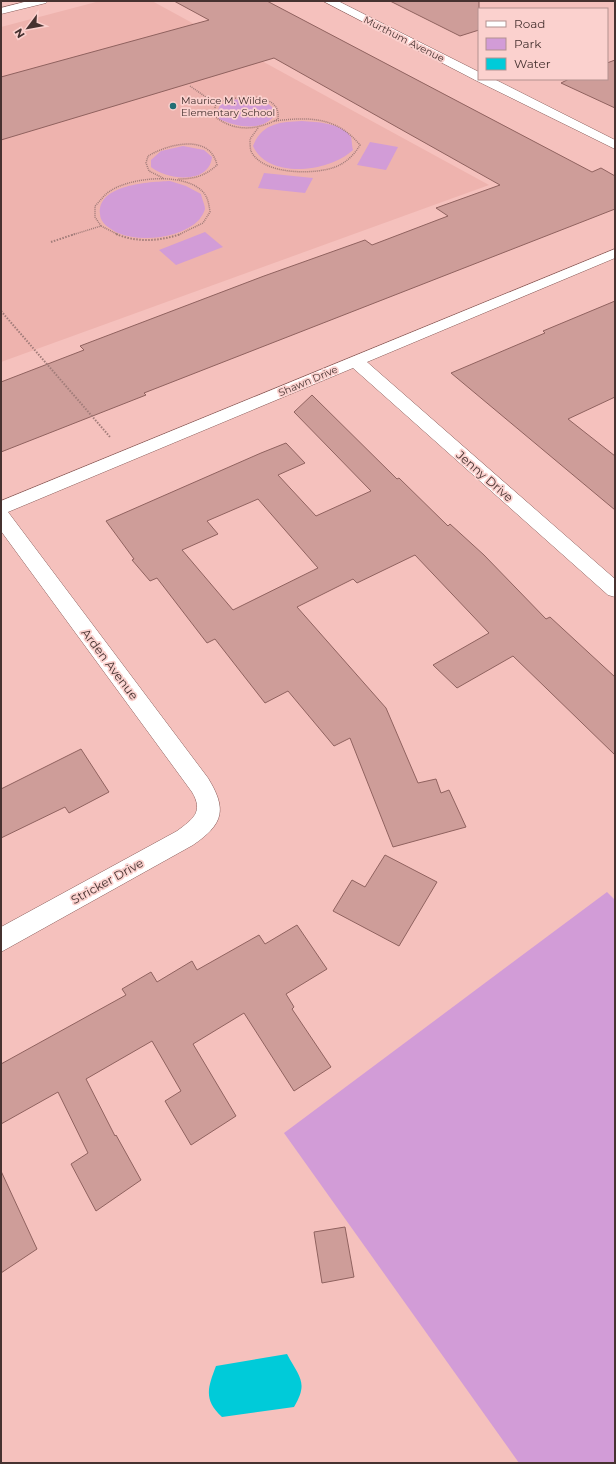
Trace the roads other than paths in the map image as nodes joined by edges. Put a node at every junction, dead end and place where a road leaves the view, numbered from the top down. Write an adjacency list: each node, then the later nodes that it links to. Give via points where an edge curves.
1 (42, 1): 3 (street)
2 (329, 1): 4 (street, Murthum Avenue)
3 (1, 11)
4 (478, 76)
5 (486, 80): 6 (street)
6 (615, 145)
7 (615, 253): 8 (street, Shawn Drive)
8 (355, 362): 9 (street, Shawn Drive); 11 (street, Jenny Drive)
9 (1, 508)
10 (1, 517): 12 (street, Arden Avenue, via 200,785 209,802)
11 (615, 590)
12 (207, 815): 13 (street, Stricker Drive, via 200,827 185,838)
13 (1, 940)

